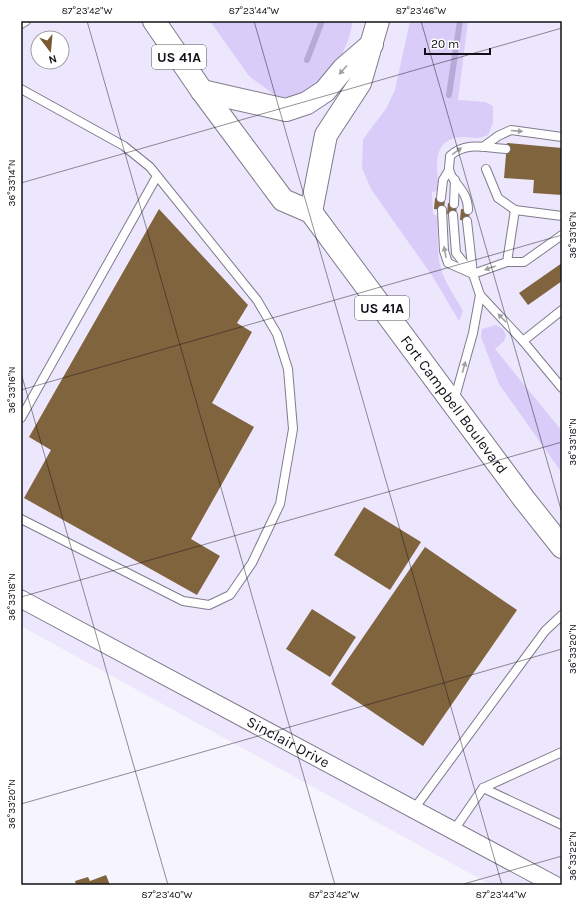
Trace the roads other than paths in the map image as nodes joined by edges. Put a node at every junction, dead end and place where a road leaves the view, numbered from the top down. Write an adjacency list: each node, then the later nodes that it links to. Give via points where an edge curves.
1 (26, 21): 4 (lane)
2 (154, 21): 7 (main road, US 41A)
3 (378, 21): 5 (main road)
4 (21, 24)
5 (372, 44): 7 (main road, one-way to 7, via 344,68 325,91 307,103 286,110); 20 (main road, via 360,83 326,135)
6 (21, 89): 13 (lane, via 124,146)
7 (202, 91): 20 (main road, US 41A, via 283,200)
8 (562, 137): 9 (lane, one-way to 8, via 512,130)
9 (483, 147): 10 (lane); 12 (lane, one-way to 9, via 450,156 458,149 467,146)
10 (506, 149)
11 (486, 169): 19 (lane, via 498,198)
12 (449, 170): 14 (lane); 15 (lane, via 443,180)
13 (157, 176): 32 (lane); 33 (lane, via 257,300 277,334 288,369 293,429 280,504 252,563 230,595 209,605 183,601)
14 (455, 180): 16 (lane); 18 (lane, via 462,189)
15 (442, 198)
16 (454, 204)
17 (442, 210): 26 (lane, one-way to 17, via 448,263 444,251)
18 (468, 210)
19 (515, 210): 22 (lane); 25 (lane)
20 (311, 212): 31 (main road, Fort Campbell Boulevard / US 41A)
21 (453, 215): 26 (lane, via 456,253)
22 (562, 216)
23 (467, 221): 26 (lane)
24 (562, 235): 25 (lane, via 524,262)
25 (507, 262): 26 (lane, one-way to 26)
26 (473, 274): 27 (lane)
27 (480, 295): 29 (lane, one-way to 27); 31 (lane, one-way to 27, via 474,333)
28 (562, 310): 29 (lane)
29 (523, 341): 30 (lane)
30 (562, 388)
31 (454, 404): 34 (main road, Fort Campbell Boulevard / US 41A)
32 (21, 418)
33 (21, 519)
34 (559, 538)
35 (21, 599): 39 (street, Sinclair Drive)
36 (562, 615): 39 (lane, via 545,631)
37 (562, 752): 38 (lane)
38 (483, 788): 40 (lane); 41 (lane)
39 (414, 808): 41 (street, Sinclair Drive)
40 (562, 825)
41 (454, 830): 42 (street, Sinclair Drive)
42 (555, 885)

